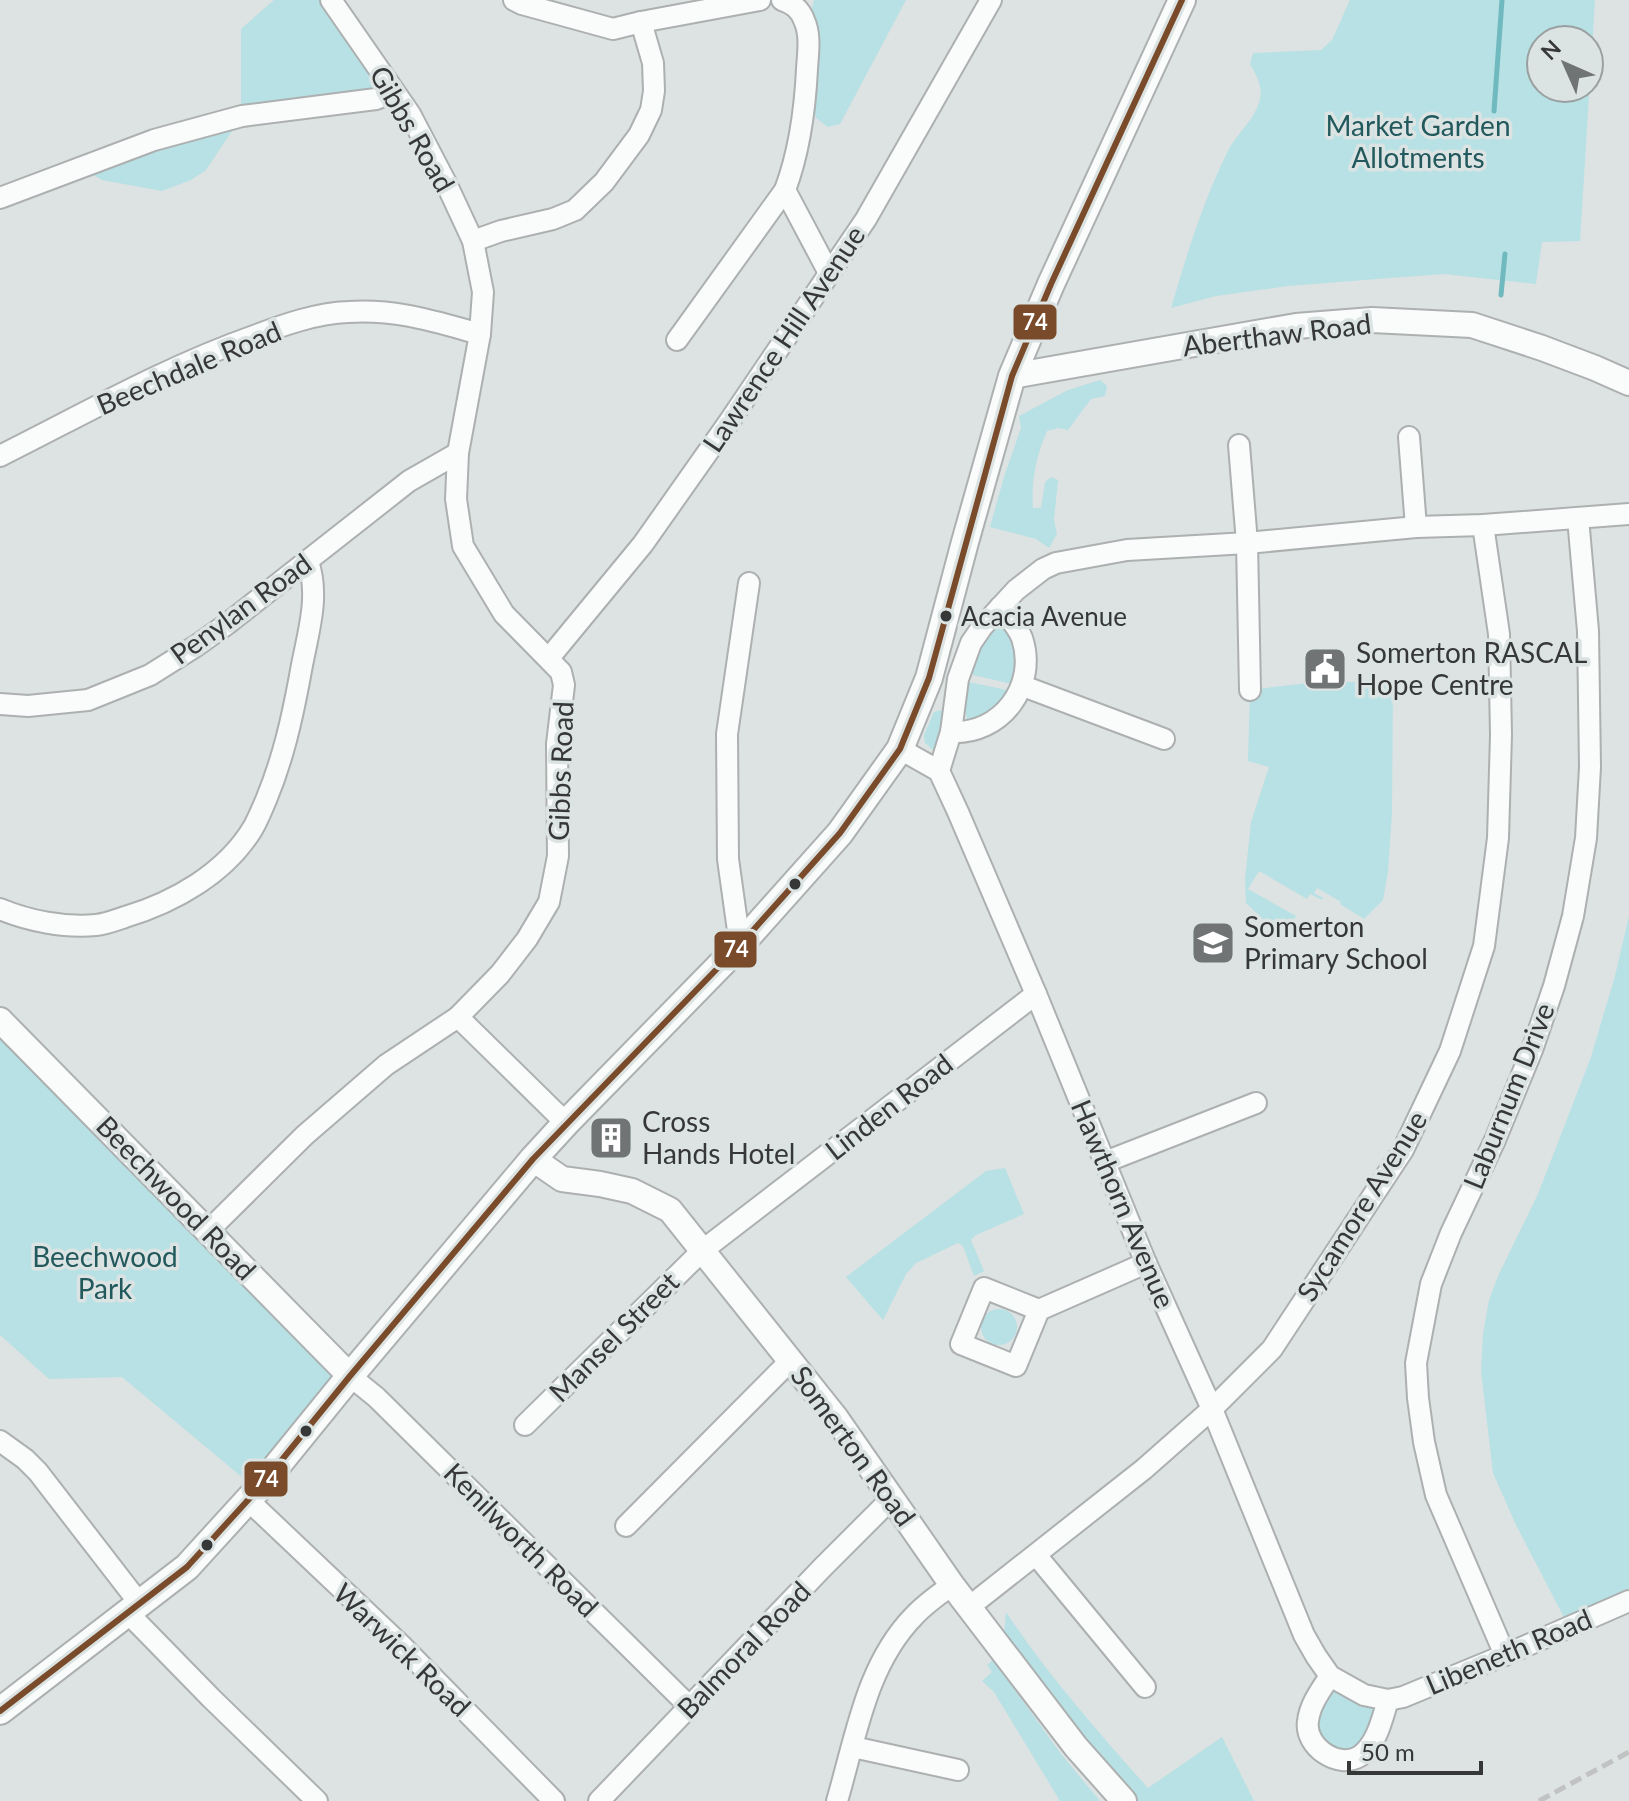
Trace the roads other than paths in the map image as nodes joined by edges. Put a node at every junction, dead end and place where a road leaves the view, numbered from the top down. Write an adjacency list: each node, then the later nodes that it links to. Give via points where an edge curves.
1 (331, 0): 8 (street, Gibbs Road)
2 (514, 0): 7 (street, via 613,29)
3 (760, 0): 7 (street)
4 (991, 0): 12 (street, Lawrence Hill Avenue, via 866,219)
5 (1182, 0): 15 (main road)
6 (785, 1): 9 (street, via 806,22 809,49 805,112)
7 (641, 22): 11 (street, via 653,63 651,110 604,182 575,210)
8 (394, 92): 10 (street, via 376,99 242,116 154,140); 11 (street, Gibbs Road)
9 (785, 190): 12 (street); 14 (street)
10 (0, 198)
11 (473, 241): 13 (street, Gibbs Road, via 483,292)
12 (829, 273): 29 (street, Lawrence Hill Avenue, via 643,544)
13 (480, 334): 19 (street, Gibbs Road); 20 (street, Beechdale Road, via 414,315 381,312 345,312 286,324 206,354)
14 (677, 340)
15 (1012, 376): 16 (street, Aberthaw Road, via 1296,326 1372,320 1472,325); 35 (main road, via 929,678)
16 (1629, 383)
17 (1409, 437): 24 (street)
18 (1239, 445): 25 (street)
19 (458, 453): 26 (street, Penylan Road, via 409,481); 29 (street, Gibbs Road, via 456,499 463,546 504,614)
20 (0, 456)
21 (1629, 514): 22 (street)
22 (1578, 518): 23 (street); 63 (street, Laburnum Drive, via 1588,631 1590,767 1586,838 1573,916 1532,1050 1431,1284 1416,1363 1436,1495)
23 (1483, 525): 24 (street); 52 (street, Sycamore Avenue, via 1499,634 1501,735 1498,838 1484,946 1450,1051 1403,1150 1272,1349)
24 (1416, 527): 25 (street)
25 (1247, 543): 28 (street, via 1127,550 1056,563 1029,579); 31 (street)
26 (308, 562): 32 (street, Penylan Road, via 150,675 88,700); 37 (street, via 313,601 291,723 259,815 231,857 171,899 98,925 31,920)
27 (749, 583): 38 (street, via 727,734 728,859)
28 (1000, 607): 30 (street, via 1022,638); 33 (street, via 963,661)
29 (549, 658): 40 (street, Gibbs Road, via 564,685 557,744 558,856 549,902 500,974)
30 (1023, 686): 33 (street, via 987,726); 34 (street)
31 (1250, 690)
32 (0, 704)
33 (951, 732): 36 (street)
34 (1164, 739)
35 (900, 749): 36 (street); 38 (main road, via 840,833)
36 (939, 771): 39 (street, Hawthorn Avenue)
37 (0, 909)
38 (740, 945): 43 (main road)
39 (1036, 994): 45 (street, Hawthorn Avenue); 47 (street, Linden Road)
40 (458, 1017): 43 (street); 46 (street, Gibbs Road, via 386,1065 305,1135)
41 (0, 1020): 46 (street, Beechwood Road)
42 (1256, 1103): 45 (street)
43 (566, 1123): 44 (main road)
44 (533, 1159): 47 (street, Somerton Road, via 562,1179 632,1191 670,1210); 51 (main road)
45 (1105, 1162): 48 (street, Hawthorn Avenue)
46 (208, 1231): 51 (street, Beechwood Road)
47 (703, 1250): 50 (street, Somerton Road); 53 (street, Mansel Street)
48 (1146, 1263): 49 (street); 52 (street, Hawthorn Avenue)
49 (1039, 1310)
50 (791, 1360): 55 (street, Somerton Road); 57 (street)
51 (350, 1376): 56 (main road); 67 (street, Kenilworth Road)
52 (1212, 1409): 58 (street, Sycamore Avenue); 64 (street, Hawthorn Avenue, via 1304,1635)
53 (525, 1425)
54 (0, 1441): 62 (street, via 38,1472)
55 (891, 1499): 59 (street, Somerton Road); 67 (street, Balmoral Road)
56 (249, 1501): 62 (main road, via 187,1567); 72 (street, Warwick Road)
57 (626, 1526)
58 (1036, 1555): 61 (street, Sycamore Avenue); 65 (street)
59 (952, 1585): 61 (street, Somerton Road); 69 (street, via 897,1636 865,1699)
60 (1629, 1601): 63 (street, Libeneth Road)
61 (969, 1607): 75 (street, Somerton Road)
62 (134, 1608): 68 (main road); 71 (street, via 211,1698)
63 (1505, 1655): 66 (street, Libeneth Road)
64 (1330, 1676): 66 (street, Hawthorn Avenue, via 1364,1695); 66 (street, via 1307,1723 1319,1749 1334,1758 1360,1756 1372,1743)
65 (1145, 1687)
66 (1388, 1700)
67 (690, 1707): 73 (street, Balmoral Road)
68 (0, 1711)
69 (853, 1747): 70 (street); 74 (street)
70 (958, 1770)
71 (317, 1801)
72 (554, 1801)
73 (599, 1801)
74 (837, 1801)
75 (1124, 1801)

